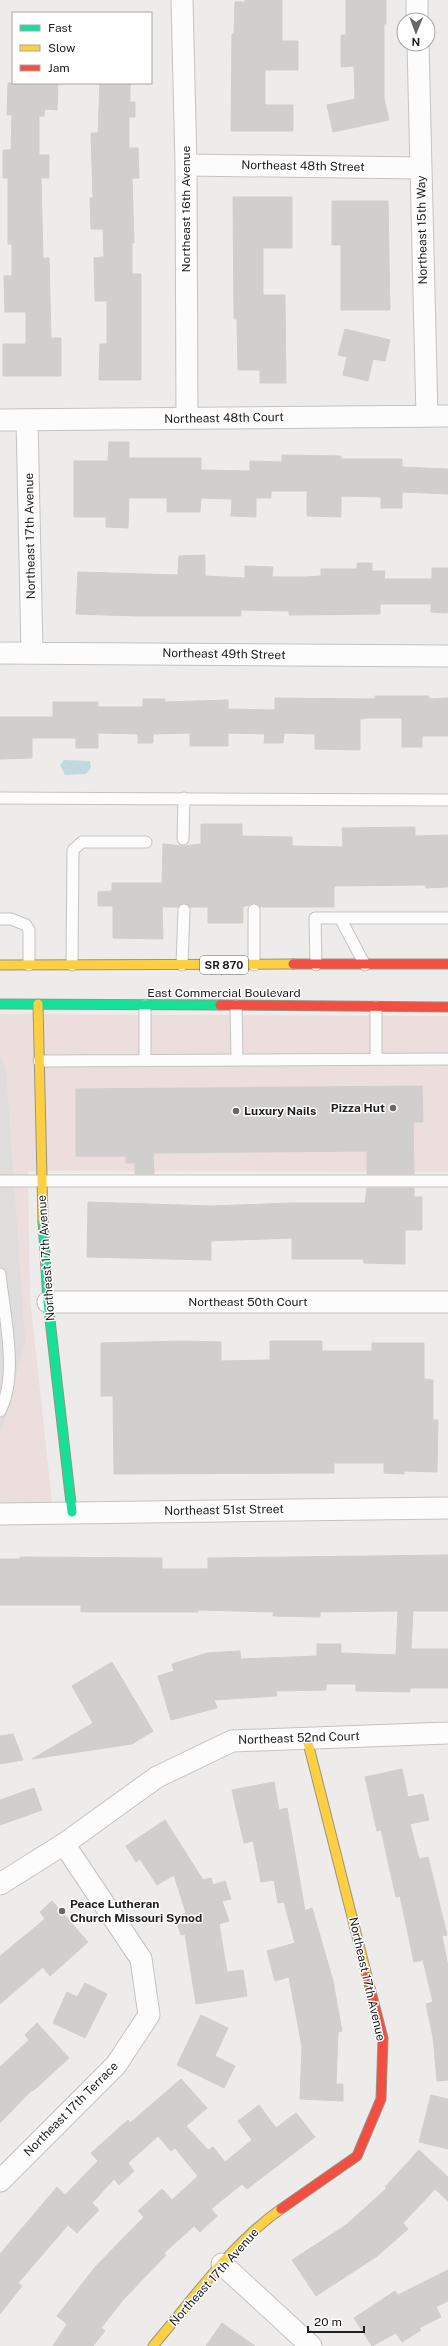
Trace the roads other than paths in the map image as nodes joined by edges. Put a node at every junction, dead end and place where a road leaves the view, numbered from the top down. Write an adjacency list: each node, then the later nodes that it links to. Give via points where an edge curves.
1 (182, 0): 5 (street, Northeast 16th Avenue)
2 (417, 0): 3 (street)
3 (417, 12)
4 (418, 52): 6 (street, Northeast 15th Way)
5 (186, 165): 6 (street, Northeast 48th Street); 9 (street, Northeast 16th Avenue)
6 (421, 168): 7 (street, Northeast 15th Way)
7 (427, 416): 8 (street, Northeast 48th Court); 9 (street, Northeast 48th Court)
8 (448, 416)
9 (187, 418): 11 (street, Northeast 48th Court)
10 (0, 420): 11 (street, Northeast 48th Court)
11 (27, 420): 12 (street, Northeast 17th Avenue)
12 (32, 652): 13 (street, Northeast 49th Street); 14 (street, Northeast 49th Street)
13 (0, 653)
14 (448, 656)
15 (0, 798): 16 (lane)
16 (184, 798): 17 (lane); 18 (lane)
17 (448, 800)
18 (183, 839)
19 (146, 842): 28 (lane, via 82,842 73,850)
20 (184, 910): 29 (lane)
21 (254, 910): 30 (lane)
22 (340, 918): 23 (lane); 31 (lane, via 315,918); 32 (lane)
23 (448, 918)
24 (0, 919): 27 (lane, via 11,919 26,925 29,930)
25 (448, 964): 32 (street, SR 870)
26 (0, 965): 27 (street, SR 870)
27 (29, 965): 28 (street, SR 870)
28 (72, 965): 29 (street, SR 870)
29 (182, 965): 30 (street, SR 870)
30 (254, 965): 31 (street, SR 870)
31 (316, 965): 32 (street, SR 870)
32 (365, 965)
33 (0, 1004): 34 (street, East Commercial Boulevard)
34 (38, 1004): 35 (street, East Commercial Boulevard); 43 (street, Northeast 17th Avenue)
35 (145, 1005): 36 (street, East Commercial Boulevard); 41 (lane)
36 (236, 1006): 37 (street, East Commercial Boulevard); 42 (lane)
37 (376, 1007): 38 (street, East Commercial Boulevard); 39 (lane)
38 (448, 1007)
39 (376, 1059): 40 (lane); 42 (lane)
40 (448, 1059)
41 (145, 1060): 42 (lane); 43 (lane)
42 (237, 1060)
43 (39, 1061): 45 (street, Northeast 17th Avenue)
44 (0, 1181): 45 (lane)
45 (41, 1181): 46 (lane); 48 (street, Northeast 17th Avenue)
46 (448, 1181)
47 (0, 1274): 50 (lane, via 9,1364 8,1386)
48 (48, 1302): 49 (street, Northeast 50th Court); 52 (street, Northeast 17th Avenue)
49 (448, 1302)
50 (0, 1411)
51 (448, 1508): 52 (street, Northeast 51st Street)
52 (72, 1512): 53 (street, Northeast 51st Street)
53 (0, 1514)
54 (448, 1733): 55 (street, Northeast 52nd Court)
55 (307, 1739): 56 (street, Northeast 52nd Court, via 232,1741 158,1777); 59 (street, Northeast 17th Avenue, via 383,2038 380,2099 357,2156 265,2220)
56 (64, 1844): 57 (street, Northeast 52nd Court); 58 (street, Northeast 17th Terrace, via 141,1959 149,2014 116,2065)
57 (0, 1884)
58 (0, 2181)
59 (222, 2264): 60 (street, Northeast 17th Avenue); 61 (street)
60 (153, 2346)
61 (311, 2346)

